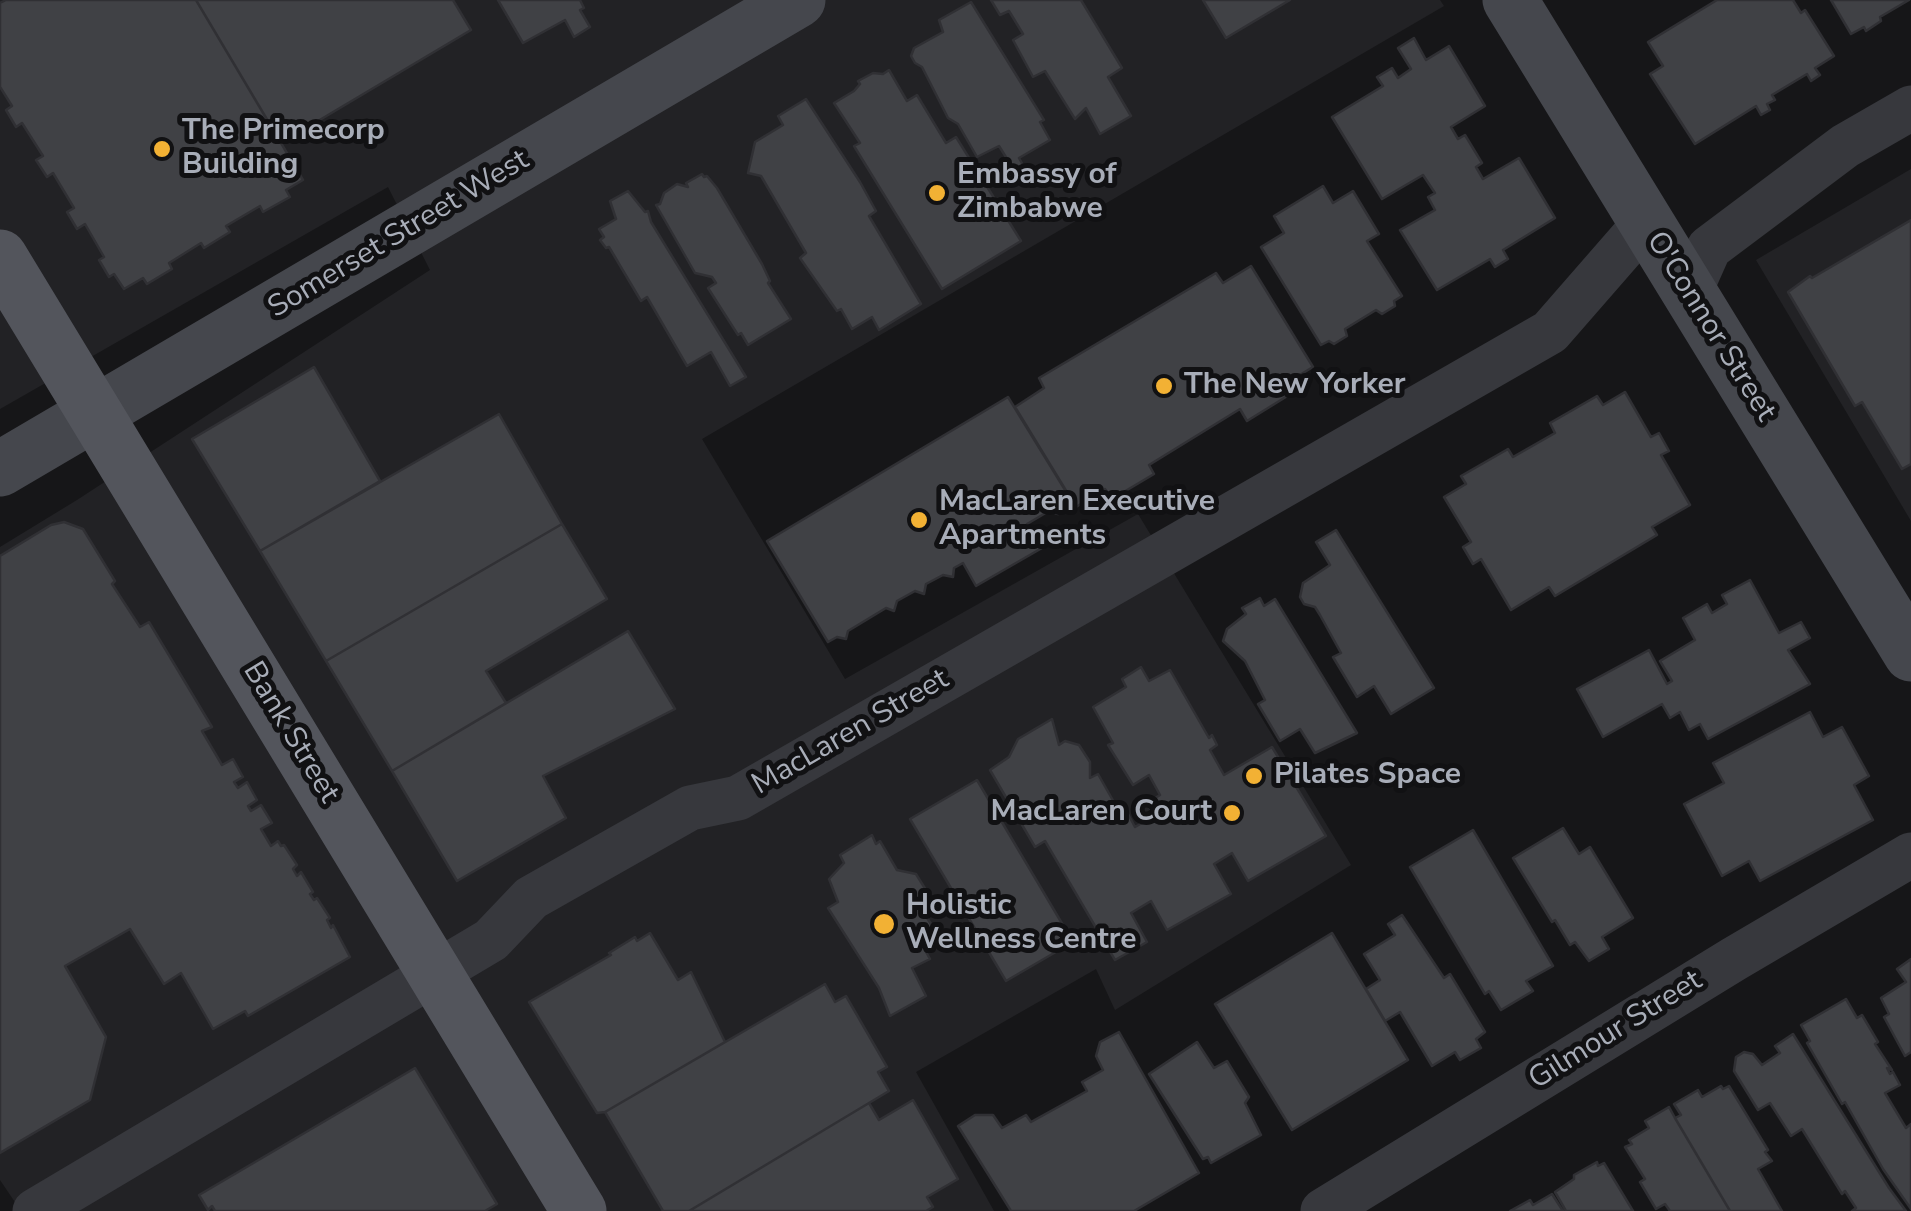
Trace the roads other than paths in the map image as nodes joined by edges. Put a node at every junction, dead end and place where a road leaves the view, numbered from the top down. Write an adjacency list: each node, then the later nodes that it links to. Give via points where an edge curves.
1 (798, 0): 7 (main road, Somerset Street West)
2 (1510, 0): 4 (main road, O'Connor Street)
3 (1911, 108): 6 (street, via 1845,146 1709,248)
4 (1646, 224): 6 (main road, O'Connor Street); 11 (street, MacLaren Street, via 1550,332 738,798 690,808 531,898 491,940)
5 (0, 256): 7 (main road, Bank Street)
6 (1690, 293): 9 (main road, O'Connor Street)
7 (96, 414): 8 (main road, Somerset Street West); 11 (main road, Bank Street)
8 (0, 468)
9 (1911, 654)
10 (1911, 854): 12 (street, Gilmour Street, via 1734,959)
11 (436, 972): 13 (street, MacLaren Street); 14 (main road, Bank Street)
12 (1394, 1193): 15 (street, Gilmour Street)
13 (35, 1211)
14 (579, 1211)
15 (1323, 1211)

